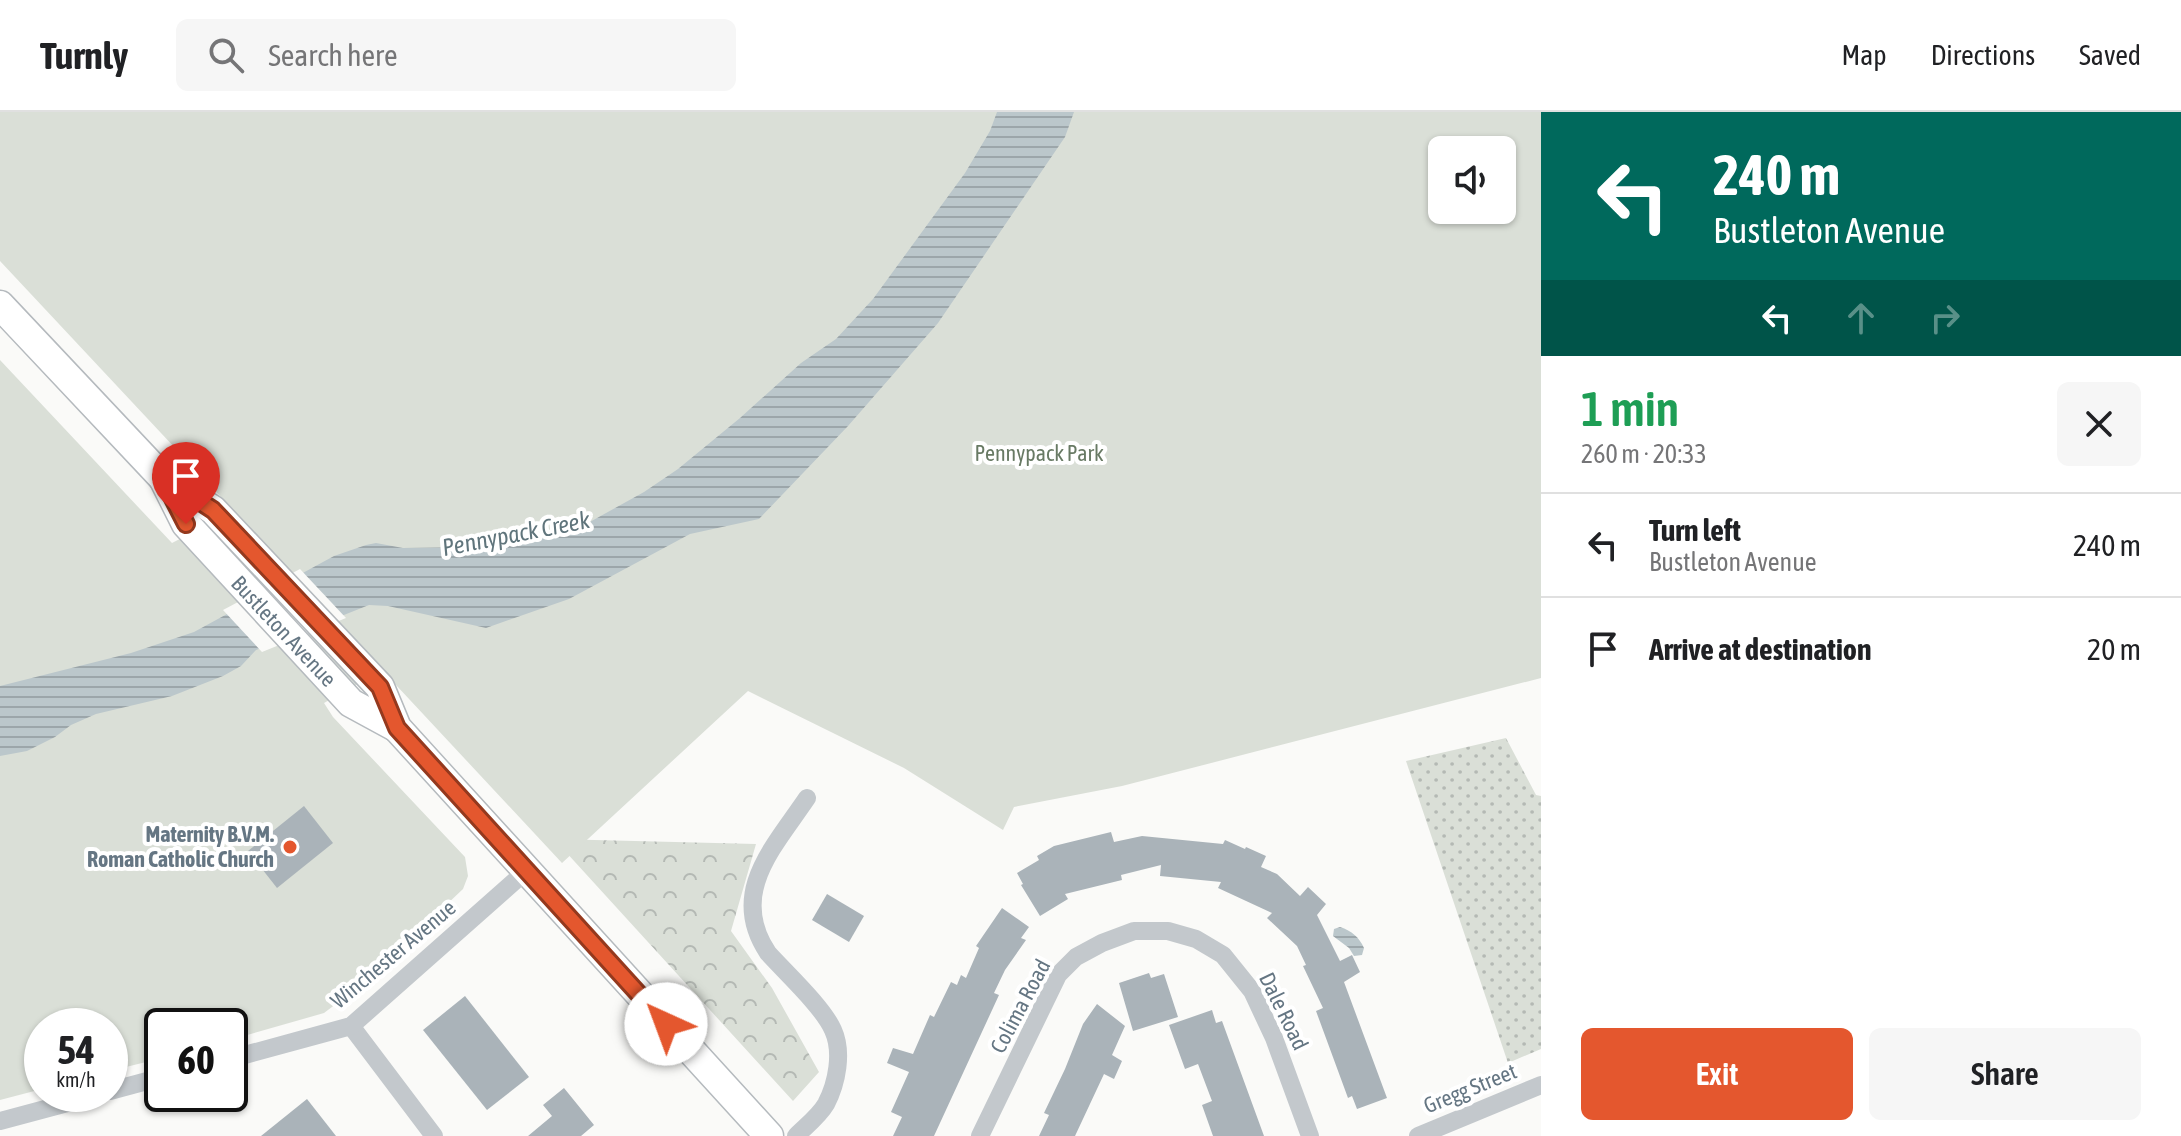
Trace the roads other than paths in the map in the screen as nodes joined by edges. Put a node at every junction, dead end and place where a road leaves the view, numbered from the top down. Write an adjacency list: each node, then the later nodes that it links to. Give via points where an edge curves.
1 (0, 305): 2 (main road, Bustleton Avenue)
2 (162, 477): 3 (main road, Bustleton Avenue, via 213,510 380,687); 3 (main road, Bustleton Avenue, via 186,524 351,703)
3 (397, 728): 5 (main road, Bustleton Avenue)
4 (807, 798): 14 (street, via 760,868 752,902 760,941 826,1018 837,1046 826,1104)
5 (526, 871): 7 (street, Winchester Avenue); 13 (main road, Bustleton Avenue)
6 (1134, 931): 15 (street, Colima Road, via 1076,957 1058,975); 16 (street, Dale Road, via 1168,931 1223,955 1252,991)
7 (351, 1026): 8 (street, Winchester Avenue); 12 (street)
8 (248, 1054)
9 (1541, 1085): 17 (street, Gregg Street)
10 (34, 1112): 11 (street)
11 (0, 1121)
12 (434, 1136)
13 (769, 1136)
14 (796, 1136)
15 (980, 1136)
16 (1310, 1136)
17 (1418, 1136)

